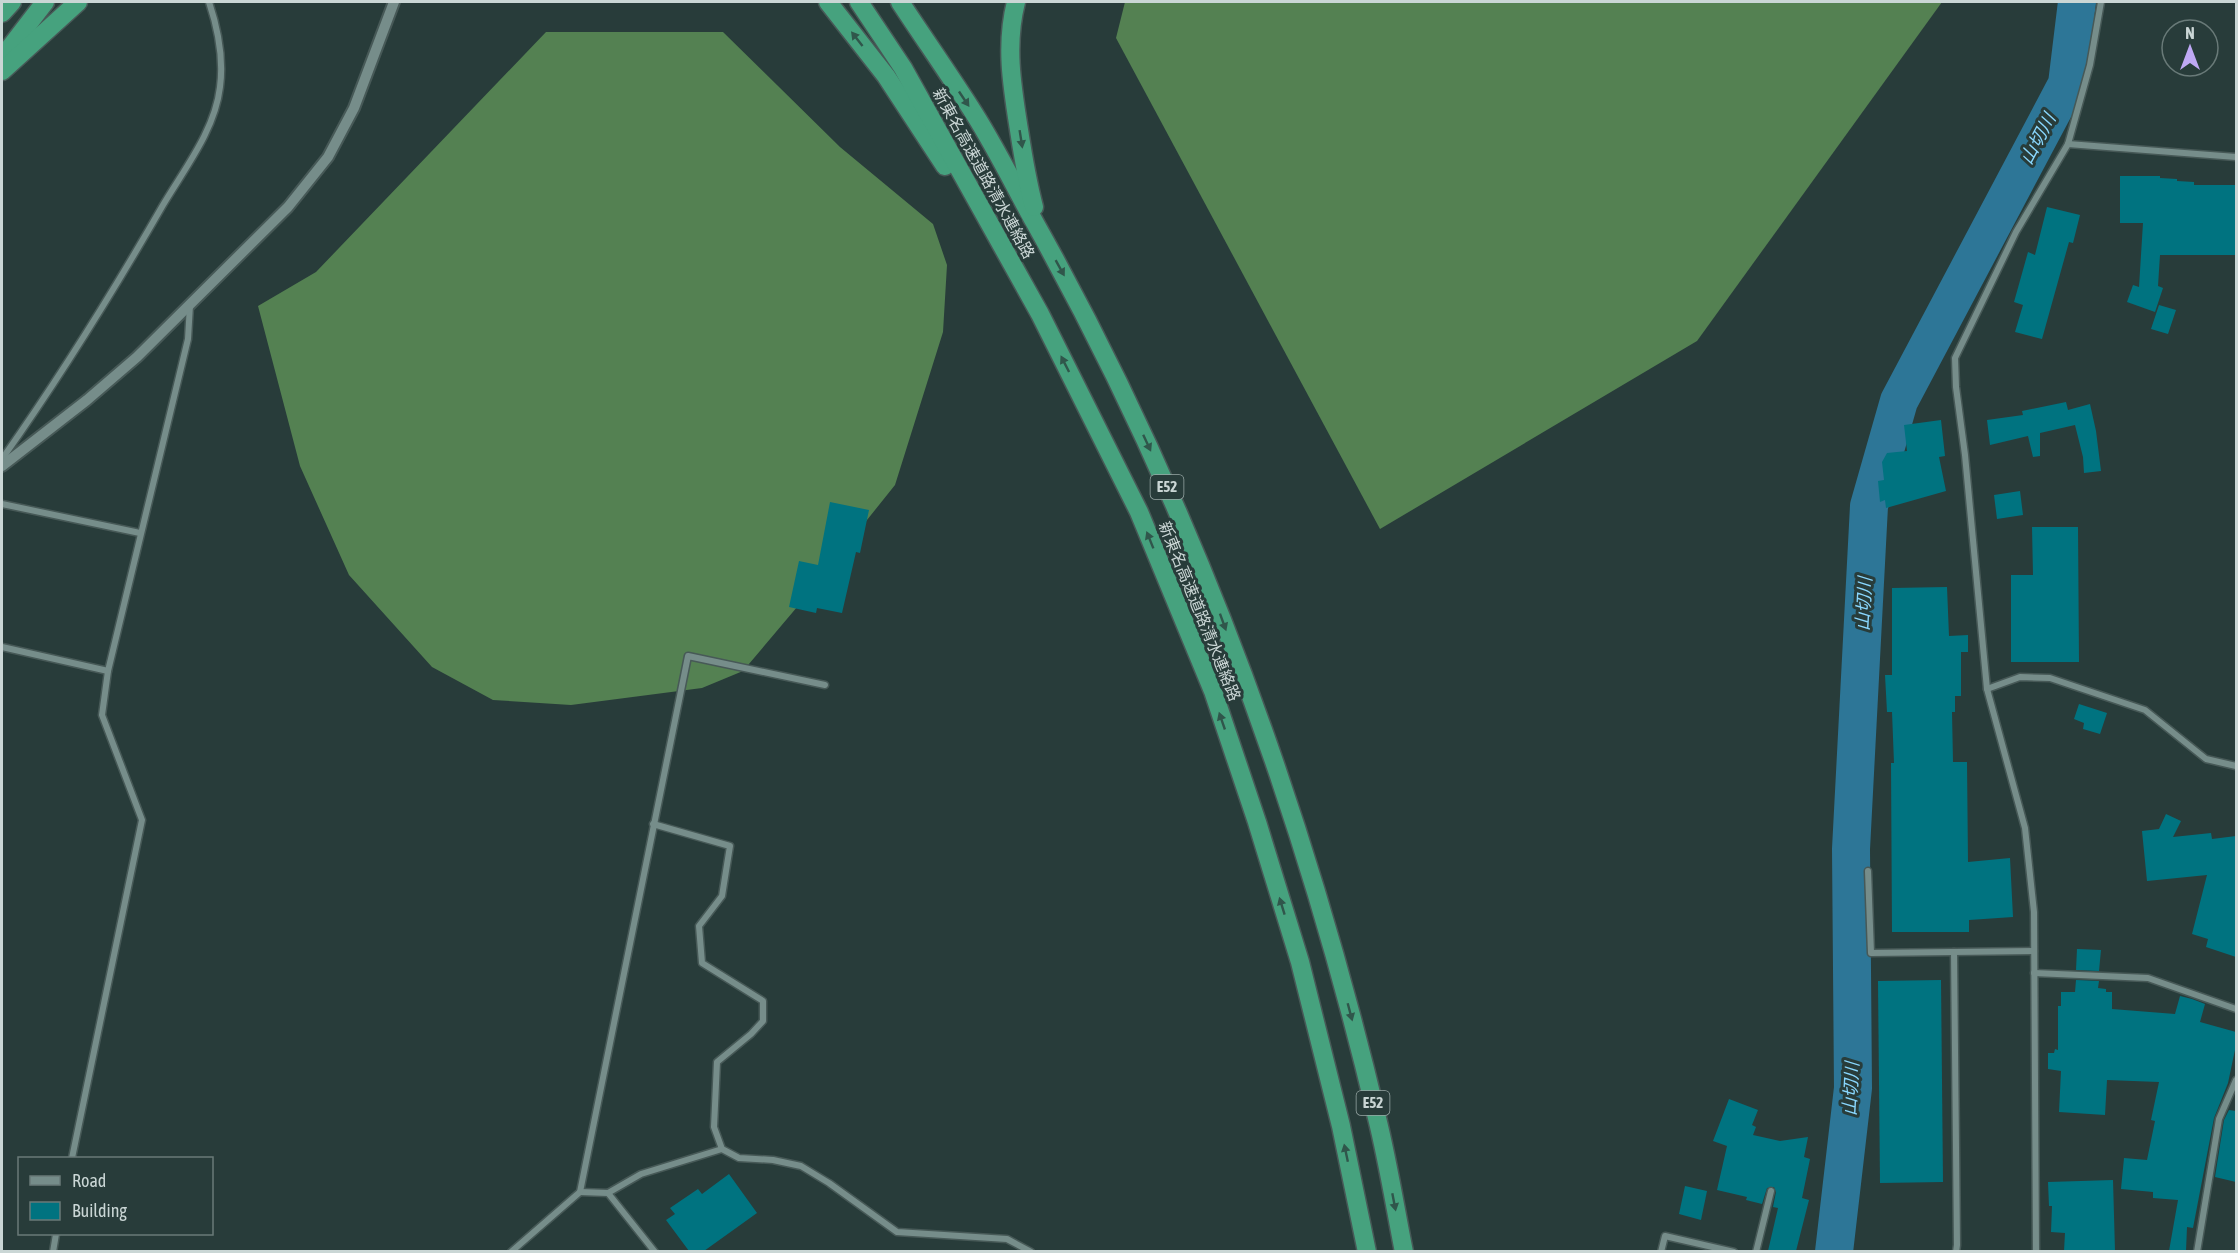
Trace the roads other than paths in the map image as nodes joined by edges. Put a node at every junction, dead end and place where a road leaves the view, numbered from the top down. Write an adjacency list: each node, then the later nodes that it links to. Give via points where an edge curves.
1 (12, 2): 11 (highway)
2 (45, 2): 12 (highway)
3 (209, 2): 19 (street, via 222,55 220,88 209,127 111,294)
4 (394, 2): 17 (street, via 354,108 328,157 288,207)
5 (828, 2): 18 (highway, one-way to 5, via 886,76)
6 (859, 2): 18 (highway, 新東名高速道路清水連絡路 / E52, via 903,68)
7 (900, 2): 16 (highway, 新東名高速道路清水連絡路 / E52, one-way to 16, via 976,117)
8 (2101, 2): 14 (street, via 2090,65)
9 (74, 5): 13 (highway)
10 (1014, 10): 16 (highway, one-way to 16, via 1009,46 1011,79)
11 (2, 13)
12 (2, 58)
13 (2, 71)
14 (2068, 144): 15 (street); 26 (street, via 2016,232 1954,358)
15 (2236, 157)
16 (1040, 232): 46 (highway, 新東名高速道路清水連絡路 / E52, one-way to 46, via 1083,309 1172,498 1292,814 1378,1119)
17 (190, 305): 20 (street, via 87,400); 22 (street, via 188,339)
18 (1040, 314): 45 (highway, 新東名高速道路清水連絡路 / E52, one-way to 18, via 1300,962 1213,691 1139,512)
19 (2, 459)
20 (2, 466)
21 (2, 504): 22 (street)
22 (141, 533): 24 (street)
23 (2, 647): 24 (street)
24 (108, 671): 36 (street, via 102,715 142,820)
25 (825, 685): 28 (street, via 688,656)
26 (1987, 689): 27 (street, via 2020,677 2050,678 2145,710 2206,759); 30 (street, via 2025,828)
27 (2236, 766)
28 (653, 824): 35 (street, via 730,846 722,896 699,926 702,963 763,1001 763,1021 717,1062 714,1127); 38 (street)
29 (1868, 871): 31 (street, via 1871,953)
30 (2034, 951): 31 (street); 32 (street)
31 (1954, 952): 50 (street)
32 (2034, 972): 33 (street, via 2148,978); 51 (street)
33 (2236, 1010)
34 (2236, 1080): 52 (street, via 2219,1119)
35 (722, 1149): 39 (street, via 641,1174); 44 (street, via 740,1158 801,1166 897,1232 1007,1239)
36 (72, 1157)
37 (1771, 1191): 49 (street)
38 (580, 1192): 39 (street); 42 (street)
39 (608, 1193): 43 (street)
40 (57, 1235): 41 (street)
41 (53, 1251)
42 (511, 1251)
43 (655, 1251)
44 (1031, 1251)
45 (1367, 1251)
46 (1404, 1251)
47 (1661, 1251): 48 (street, via 1665,1236)
48 (1734, 1251)
49 (1756, 1251)
50 (1956, 1251)
51 (2036, 1251)
52 (2197, 1251)

